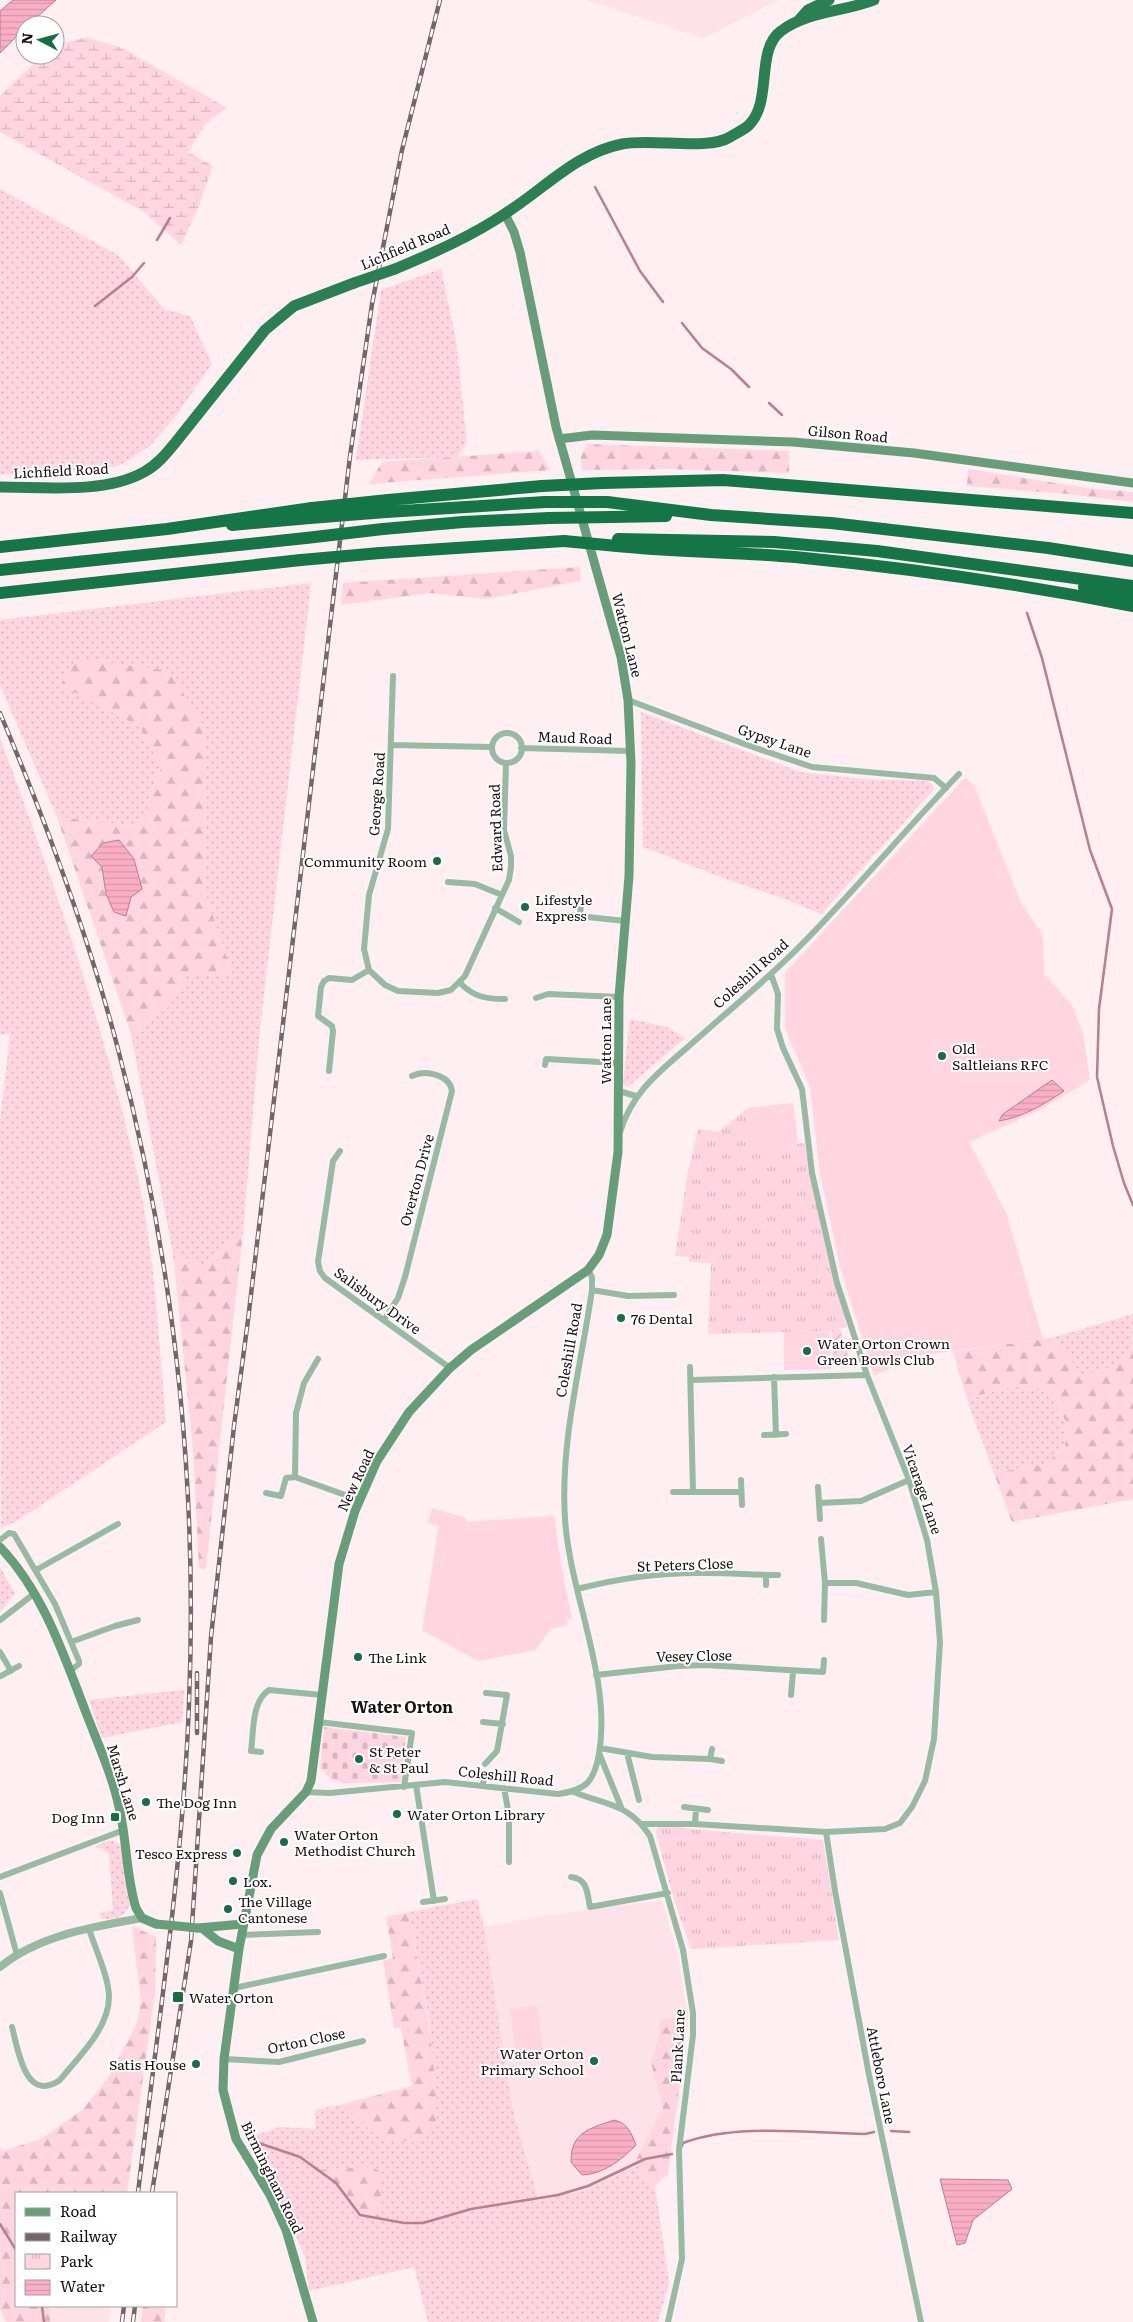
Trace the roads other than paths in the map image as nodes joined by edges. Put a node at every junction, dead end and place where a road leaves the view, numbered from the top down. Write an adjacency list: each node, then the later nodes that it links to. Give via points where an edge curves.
1 (829, 0): 4 (highway, Lichfield Road)
2 (874, 0): 3 (highway, Lichfield Road)
3 (862, 2): 5 (highway, Lichfield Road)
4 (818, 3): 5 (highway, Lichfield Road)
5 (799, 20): 6 (highway, Lichfield Road, via 780,32 768,48 759,107 749,125 723,141 621,144 577,160)
6 (505, 214): 7 (main road, Watton Lane, via 520,252); 9 (highway, Lichfield Road, bridge, via 395,269 294,306 264,330 176,444 145,471 105,484)
7 (560, 439): 8 (main road, Gilson Road, via 592,435 793,442 914,452); 23 (main road, Watton Lane, via 622,657)
8 (1133, 483)
9 (0, 487)
10 (387, 506): 11 (highway, bridge, via 542,486 723,480); 12 (highway, bridge, via 607,502); 14 (highway, bridge, via 311,513 248,524)
11 (1133, 513)
12 (711, 515): 15 (highway, via 831,523); 16 (highway, bridge, via 463,522)
13 (616, 543): 17 (highway, via 774,542 877,551); 19 (highway, bridge, via 559,541 380,553); 21 (highway, via 890,568)
14 (0, 546)
15 (1133, 561)
16 (0, 570)
17 (1017, 571): 18 (highway); 20 (highway)
18 (1133, 586)
19 (0, 593)
20 (1133, 598)
21 (1133, 606)
22 (393, 676): 24 (street, George Road)
23 (628, 700): 27 (main road, Watton Lane); 30 (street, Gypsy Lane, via 812,767 934,778)
24 (391, 745): 25 (street); 39 (street, George Road, via 388,829 369,895 365,957)
25 (491, 747): 26 (street, via 498,736 510,733); 28 (street, via 493,755)
26 (522, 748): 27 (street, Maud Road); 28 (street, via 517,759)
27 (629, 752): 37 (main road, Watton Lane, via 629,876)
28 (506, 763): 32 (street, Edward Road, via 504,830 511,867)
29 (959, 774): 30 (street, Coleshill Road)
30 (946, 788): 40 (street, Coleshill Road)
31 (448, 882): 32 (street, Edward Road, via 475,884)
32 (502, 895): 34 (street)
33 (581, 903): 36 (street)
34 (495, 908): 38 (street); 41 (street, via 474,959)
35 (568, 916): 36 (street)
36 (580, 916): 37 (street)
37 (625, 921): 42 (main road, Watton Lane)
38 (519, 922)
39 (369, 970): 41 (street, via 384,985 405,992 438,994); 47 (street, via 352,980 329,978 321,987 318,1016 332,1026 333,1031)
40 (771, 974): 50 (street, Coleshill Road, via 668,1063); 60 (street, Vicarage Lane, via 778,994 777,1029 802,1089 812,1173 837,1282)
41 (460, 983): 44 (street, via 478,996)
42 (619, 997): 43 (street, via 548,994); 45 (main road, Watton Lane)
43 (536, 998)
44 (505, 999)
45 (618, 1063): 46 (street, via 546,1059); 49 (main road, Watton Lane)
46 (545, 1065)
47 (329, 1071)
48 (412, 1076): 56 (street, Overton Drive, via 423,1073 442,1076 450,1083 452,1091 405,1276 398,1298)
49 (618, 1091): 50 (street); 51 (main road, Watton Lane)
50 (636, 1096): 51 (street, Coleshill Road)
51 (619, 1136): 53 (main road, Coleshill Road, via 607,1235 600,1255)
52 (340, 1151): 56 (street, Salisbury Drive, via 333,1161 319,1255 320,1271 325,1278)
53 (588, 1270): 54 (street, Coleshill Road, via 592,1277); 59 (main road, New Road, via 471,1350)
54 (592, 1290): 55 (street, via 628,1296); 87 (street, Coleshill Road, via 566,1436 564,1482 568,1550)
55 (674, 1295)
56 (384, 1320): 59 (street, Salisbury Drive)
57 (318, 1359): 66 (street, via 304,1383 296,1413)
58 (690, 1367): 62 (street)
59 (450, 1368): 74 (main road, New Road, via 394,1434)
60 (867, 1375): 61 (street); 68 (street, Vicarage Lane)
61 (774, 1377): 62 (street); 63 (street)
62 (691, 1380): 71 (street)
63 (776, 1434): 64 (street); 65 (street)
64 (786, 1434)
65 (764, 1435)
66 (295, 1477): 73 (street, via 286,1478 281,1496); 74 (street)
67 (741, 1480): 72 (street)
68 (909, 1480): 75 (street, via 861,1500); 88 (street, Vicarage Lane, via 927,1540)
69 (818, 1487): 75 (street)
70 (673, 1492): 71 (street)
71 (692, 1492): 72 (street)
72 (741, 1492): 76 (street)
73 (266, 1493)
74 (359, 1500): 103 (main road, New Road, via 339,1564)
75 (820, 1503): 77 (street)
76 (742, 1505)
77 (820, 1519)
78 (118, 1524): 82 (street)
79 (821, 1539): 85 (street)
80 (0, 1540): 82 (street, via 9,1533 14,1534)
81 (0, 1547): 89 (main road, Marsh Lane, via 18,1566)
82 (36, 1570): 93 (street)
83 (766, 1575): 84 (street, St Peters Close); 86 (street); 87 (street, St Peters Close, via 667,1574)
84 (778, 1575)
85 (825, 1583): 88 (street, via 856,1583 908,1595); 92 (street)
86 (766, 1585)
87 (576, 1589): 100 (street, Coleshill Road)
88 (936, 1592): 130 (street, Vicarage Lane, via 939,1680 934,1739 925,1781 900,1823 872,1831)
89 (35, 1593): 90 (street); 98 (main road, Marsh Lane)
90 (0, 1620)
91 (138, 1620): 93 (street)
92 (824, 1620)
93 (71, 1642): 98 (street, via 80,1661)
94 (0, 1652): 97 (street)
95 (824, 1660): 99 (street, Vesey Close, via 823,1672)
96 (18, 1666): 97 (street)
97 (11, 1671): 101 (street)
98 (70, 1671): 129 (main road, Marsh Lane, via 111,1778)
99 (793, 1672): 100 (street, Vesey Close, via 706,1665); 104 (street)
100 (596, 1675): 109 (street, Coleshill Road, via 602,1722)
101 (0, 1676)
102 (486, 1693): 107 (street, via 507,1696)
103 (322, 1694): 105 (main road, New Road); 110 (street, via 275,1690 262,1694 257,1702 251,1751)
104 (791, 1695)
105 (319, 1722): 118 (street, via 412,1733); 120 (main road, New Road, via 313,1774)
106 (483, 1722): 107 (street)
107 (503, 1724): 114 (street, via 497,1751)
108 (712, 1749): 112 (street)
109 (599, 1751): 111 (street); 121 (street, Coleshill Road, via 590,1780); 123 (street)
110 (260, 1752)
111 (627, 1753): 112 (street); 122 (street)
112 (710, 1758): 113 (street)
113 (722, 1761)
114 (485, 1764)
115 (484, 1776): 117 (street)
116 (416, 1785): 117 (street, Coleshill Road, via 445,1782); 118 (street, Coleshill Road); 137 (street)
117 (483, 1785): 119 (street, Coleshill Road)
118 (404, 1787): 120 (street, Coleshill Road)
119 (504, 1788): 121 (street, Coleshill Road, via 558,1794); 131 (street, via 509,1815)
120 (306, 1792): 141 (main road, Birmingham Road, via 277,1820 261,1844)
121 (574, 1792): 123 (street, Plank Lane)
122 (639, 1800)
123 (621, 1807): 127 (street, Plank Lane)
124 (684, 1807): 125 (street)
125 (696, 1809): 126 (street); 128 (street)
126 (708, 1810)
127 (642, 1824): 128 (street, Vicarage Lane); 135 (street, Plank Lane, via 650,1836)
128 (696, 1824): 130 (street, Vicarage Lane)
129 (124, 1830): 133 (street); 140 (main road, Marsh Lane, via 134,1902)
130 (826, 1832): 156 (street, Attleboro Lane, via 867,2066)
131 (509, 1862)
132 (571, 1876): 135 (street, via 585,1884 590,1907)
133 (0, 1877)
134 (0, 1893): 139 (street)
135 (668, 1893): 155 (street, Plank Lane, via 683,1950 693,2013 679,2150 682,2259)
136 (445, 1899): 137 (street)
137 (434, 1901): 138 (street)
138 (423, 1902)
139 (2, 1903): 147 (street)
140 (142, 1918): 142 (street); 143 (main road, bridge, via 156,1924)
141 (243, 1924): 143 (main road); 145 (main road, Birmingham Road)
142 (89, 1929): 147 (street, via 46,1941); 151 (street, via 108,1988 108,2008 100,2028 60,2080 52,2085 40,2085 27,2077)
143 (201, 1929): 146 (main road, via 218,1941)
144 (318, 1932): 145 (street)
145 (241, 1935): 146 (main road, Birmingham Road)
146 (239, 1949): 150 (main road, Birmingham Road)
147 (18, 1954): 149 (street)
148 (384, 1956): 150 (street)
149 (0, 1967)
150 (234, 1988): 153 (main road, Birmingham Road)
151 (12, 2027)
152 (363, 2041): 153 (street, Orton Close, via 279,2062)
153 (224, 2059): 154 (main road, Birmingham Road, via 223,2090 236,2139 270,2195 286,2230)
154 (313, 2322)
155 (668, 2322)
156 (921, 2322)

